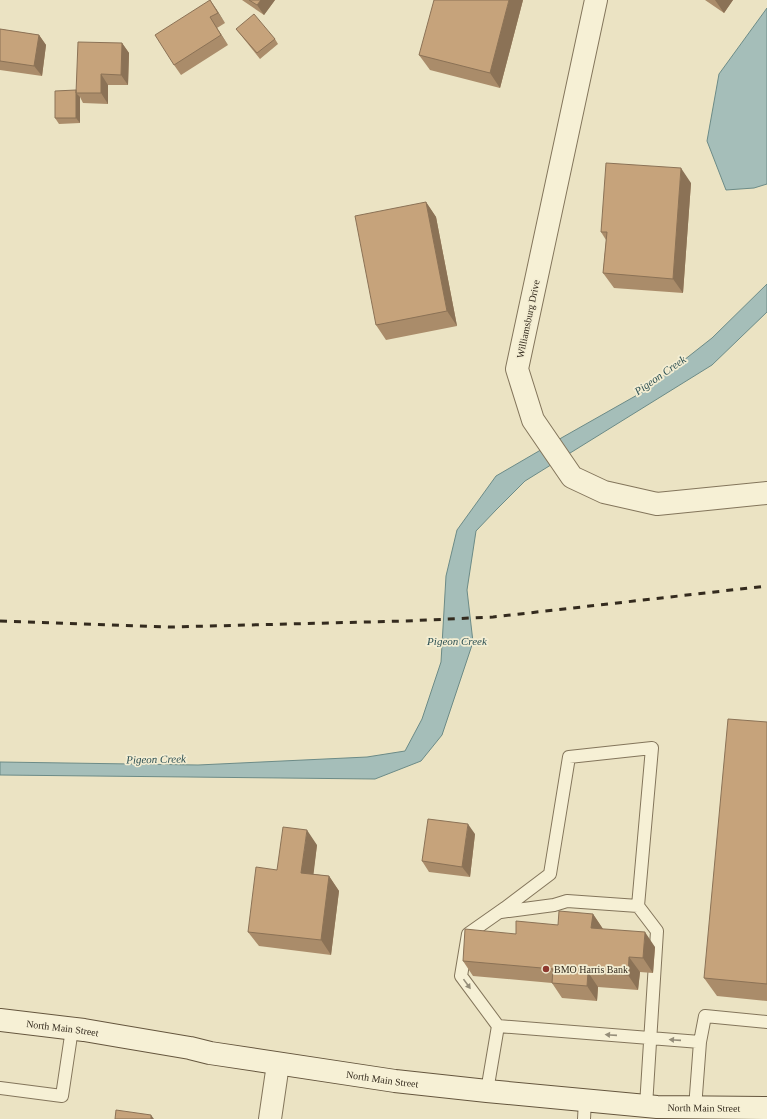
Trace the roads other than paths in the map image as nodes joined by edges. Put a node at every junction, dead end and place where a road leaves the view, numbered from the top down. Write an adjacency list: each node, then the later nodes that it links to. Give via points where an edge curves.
1 (596, 0): 2 (main road, Williamsburg Drive, via 517,369 533,420 572,477 604,492 657,504)
2 (767, 493)
3 (638, 906): 4 (lane, via 567,901); 4 (lane, via 652,748 569,757 550,874); 9 (lane, via 657,931)
4 (498, 913): 7 (lane, one-way to 7, via 468,934 461,976)
5 (0, 1020): 8 (main road, North Main Street)
6 (767, 1022): 10 (lane, via 705,1016)
7 (498, 1026): 9 (lane, one-way to 7); 13 (lane)
8 (72, 1029): 11 (main road, North Main Street); 12 (lane, via 62,1096)
9 (650, 1038): 10 (lane, one-way to 9); 14 (lane)
10 (700, 1042): 15 (lane)
11 (278, 1064): 13 (main road, North Main Street); 19 (main road)
12 (0, 1088)
13 (487, 1091): 17 (main road, North Main Street)
14 (646, 1106): 15 (main road, North Main Street); 17 (main road, North Main Street)
15 (696, 1108): 18 (main road, North Main Street)
16 (767, 1108): 18 (main road, North Main Street)
17 (584, 1110)
18 (745, 1113)
19 (270, 1119)

